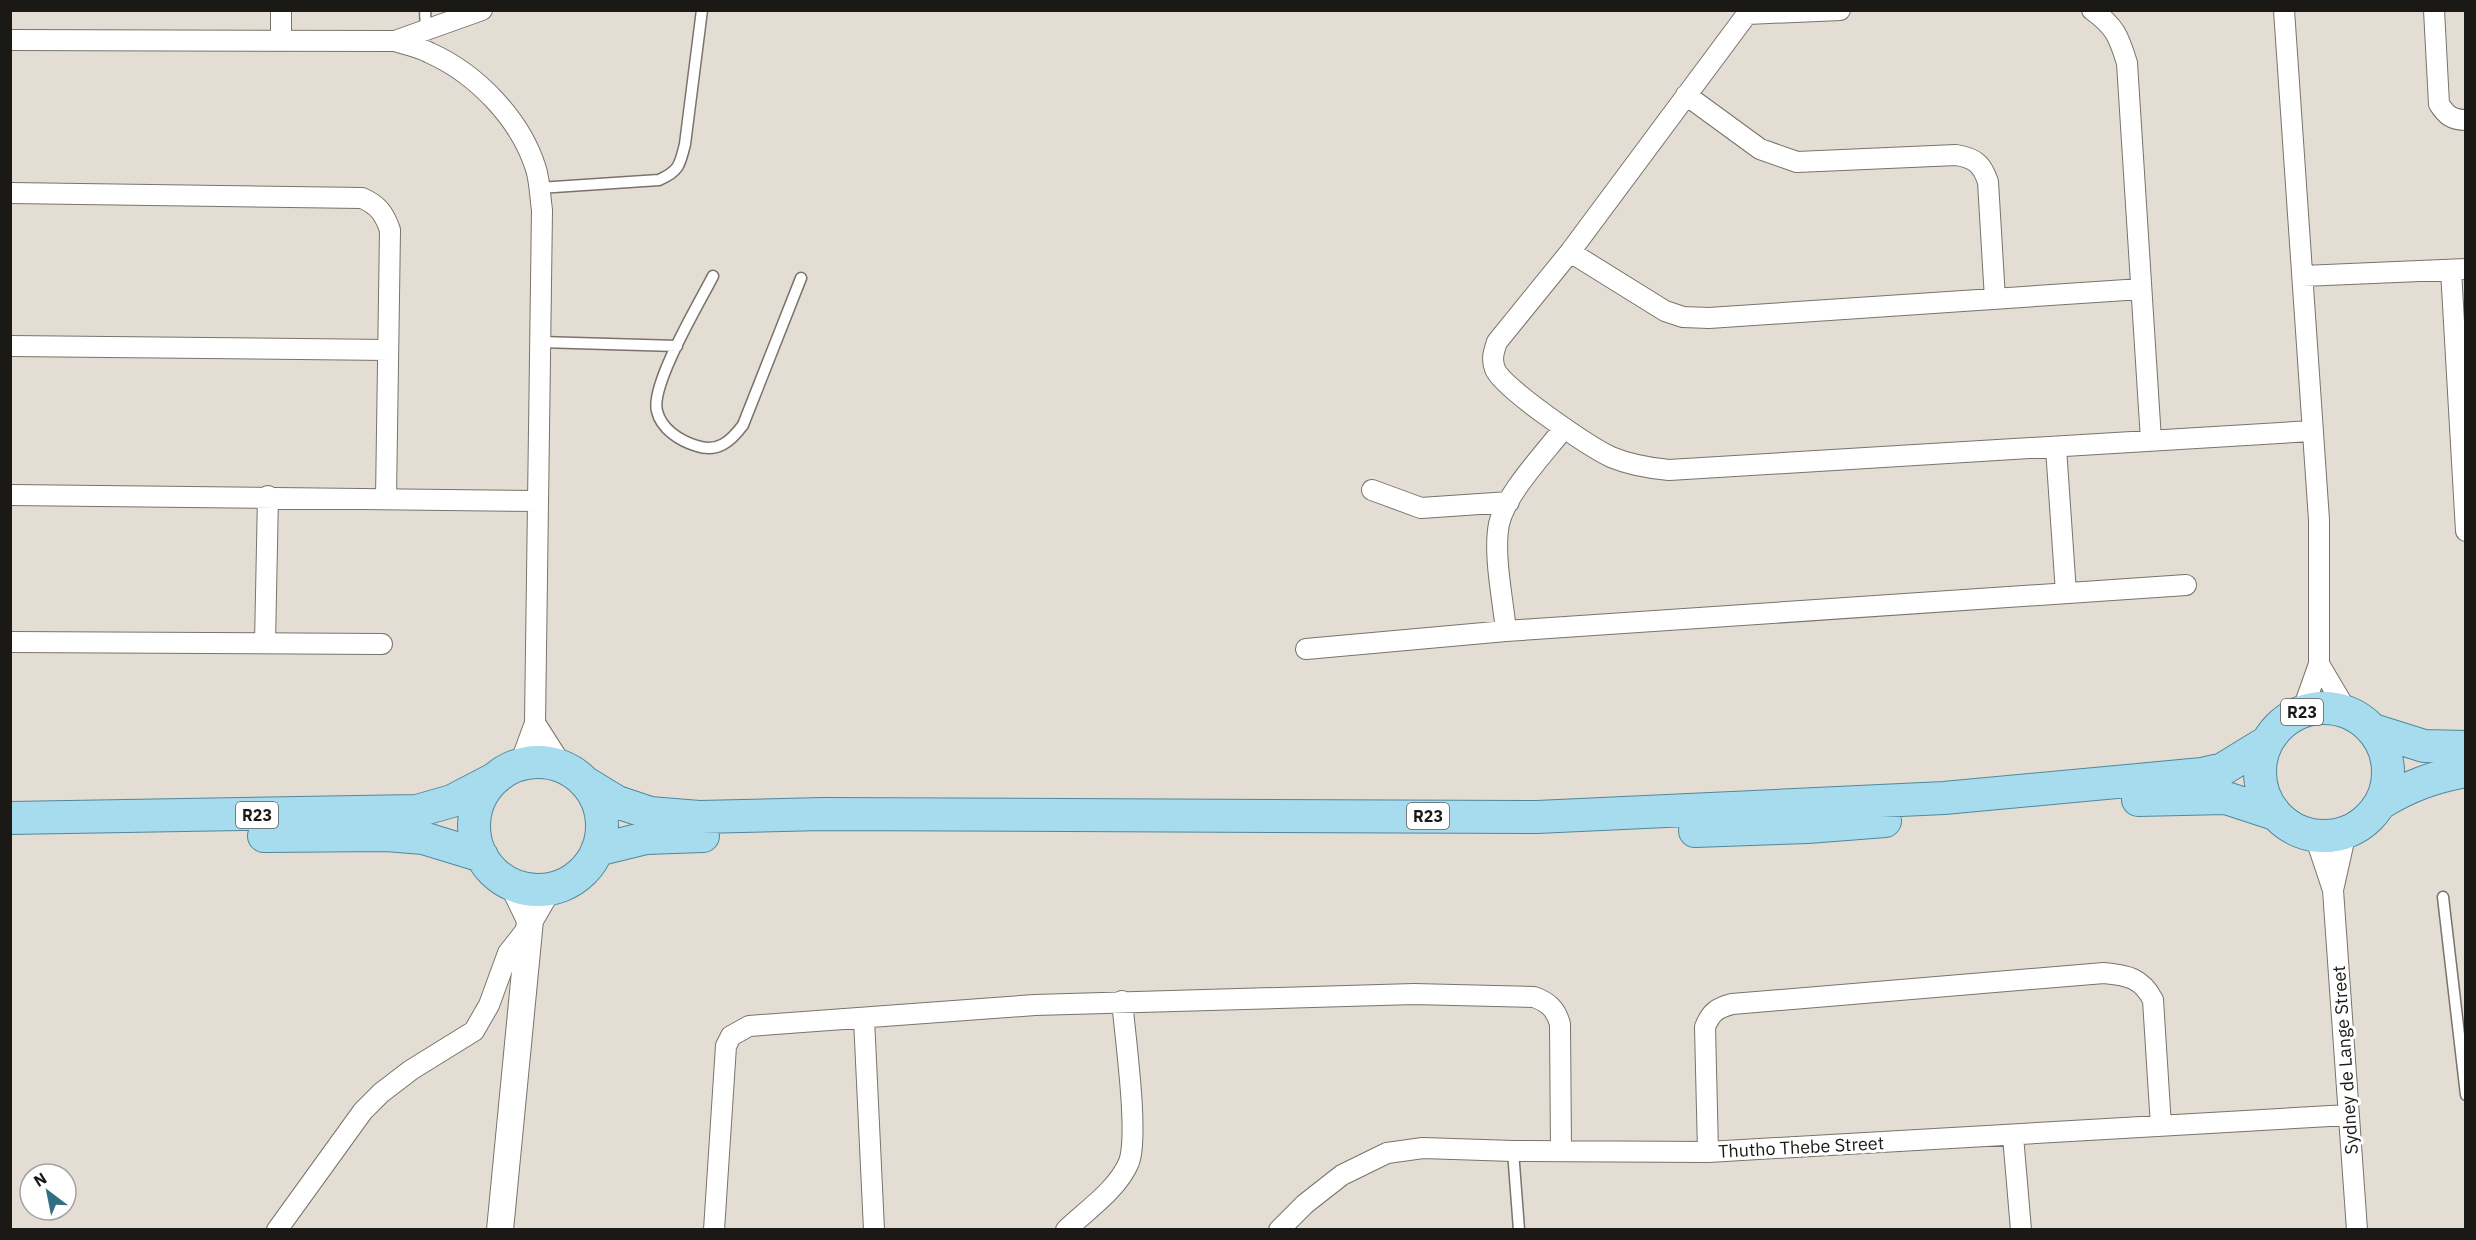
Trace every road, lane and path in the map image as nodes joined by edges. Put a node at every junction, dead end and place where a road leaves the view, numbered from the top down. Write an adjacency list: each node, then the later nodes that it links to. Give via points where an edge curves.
1 (281, 10): 12 (street)
2 (425, 10): 10 (lane)
3 (482, 10): 10 (street)
4 (702, 10): 16 (lane, via 686,144 674,174 659,180)
5 (1840, 10): 9 (street)
6 (2092, 10): 23 (street, via 2109,22 2127,63)
7 (2284, 10): 21 (street)
8 (2434, 10): 15 (street, via 2439,104 2453,119)
9 (1747, 12): 14 (street)
10 (426, 30): 13 (street)
11 (10, 40): 12 (street)
12 (281, 40): 13 (street)
13 (395, 41): 16 (street, via 430,52 464,72 497,103 523,135)
14 (1686, 95): 18 (street); 24 (street, via 1760,149 1797,162 1956,155 1972,158 1983,167 1988,182)
15 (2466, 120)
16 (539, 188): 25 (street)
17 (10, 194): 28 (street, via 362,198 384,214 390,230)
18 (1570, 252): 24 (street, via 1665,311 1683,317); 29 (street, via 1497,342 1492,355 1502,380)
19 (2458, 269): 21 (street); 39 (street)
20 (713, 276): 27 (lane)
21 (2303, 276): 30 (street)
22 (801, 278): 27 (lane, via 743,425 730,442 711,449 697,446 663,425 657,395)
23 (2141, 289): 24 (street); 31 (street)
24 (1995, 299)
25 (540, 342): 27 (lane); 37 (street)
26 (10, 346): 28 (street)
27 (677, 346)
28 (388, 350): 36 (street)
29 (1564, 428): 32 (street, via 1609,456 1639,467 1669,470); 38 (street)
30 (2311, 431): 31 (street); 47 (street, via 2319,520)
31 (2151, 440): 32 (street)
32 (2056, 448): 41 (street)
33 (1372, 490): 38 (street, via 1421,508)
34 (10, 495): 35 (street)
35 (268, 496): 36 (street); 44 (street)
36 (386, 498): 37 (street)
37 (538, 501): 50 (street)
38 (1509, 502): 42 (street, via 1499,524 1498,546)
39 (2466, 531)
40 (2186, 585): 41 (street)
41 (2066, 593): 42 (street)
42 (1506, 631): 46 (street)
43 (10, 642): 44 (street)
44 (265, 643): 45 (street)
45 (382, 644)
46 (1306, 649)
47 (2319, 663): 48 (street); 49 (street)
48 (2302, 712): 49 (main road, R23); 52 (main road, R23, via 2288,719)
49 (2348, 712): 51 (main road, R23)
50 (535, 723): 54 (street); 56 (street)
51 (2373, 730): 53 (main road, R23, via 2424,747); 57 (main road, R23, via 2388,765)
52 (2267, 742): 56 (main road, R23, via 2230,765 2202,774 1944,798 1537,817 699,817 650,813 617,802); 58 (main road, R23, via 2261,787)
53 (2466, 747)
54 (508, 771): 56 (main road, R23, via 535,762); 59 (main road, R23, via 452,801 417,811); 64 (main road, via 483,795 475,815 475,836)
55 (2466, 771): 57 (main road, R23, via 2417,783)
56 (575, 775): 63 (main road, R23, via 597,801 602,822)
57 (2380, 802): 60 (main road, R23, via 2360,825)
58 (2276, 814): 62 (main road, R23, via 2294,828); 63 (main road, R23, via 2226,798 2202,798 1796,828 1579,834 668,836)
59 (10, 818)
60 (2346, 832): 62 (main road, R23); 67 (street, Sydney de Lange Street)
61 (10, 836): 64 (main road, R23, via 387,835 423,838)
62 (2315, 836): 67 (street, Sydney de Lange Street)
63 (597, 850): 66 (main road, R23, via 577,876)
64 (482, 856): 65 (main road, R23, via 490,868)
65 (513, 885): 66 (main road, R23); 69 (street)
66 (548, 889): 69 (street)
67 (2332, 890): 74 (street, Sydney de Lange Street)
68 (2443, 897): 71 (lane)
69 (530, 923): 80 (street, via 508,952 489,1005 474,1030 411,1070 369,1105); 81 (street)
70 (1122, 1001): 72 (street); 77 (street, via 1414,994 1534,997 1551,1006 1560,1024); 84 (street, via 1133,1135 1129,1162 1116,1183)
71 (2461, 1010): 73 (lane)
72 (864, 1019): 82 (street, via 749,1026 730,1036 726,1046); 83 (street)
73 (2466, 1095)
74 (2348, 1115): 75 (street, Thutho Thebe Street); 88 (street, Sydney de Lange Street)
75 (2161, 1126): 76 (street, Thutho Thebe Street); 79 (street, via 2153,1000 2138,980 2104,973 1719,1007 1710,1014 1705,1027)
76 (2013, 1136): 79 (street, Thutho Thebe Street); 87 (street)
77 (1561, 1151): 78 (street, Thutho Thebe Street); 79 (street, Thutho Thebe Street)
78 (1513, 1152): 85 (street, Thutho Thebe Street, via 1423,1148 1386,1152 1342,1174); 86 (lane)
79 (1708, 1152)
80 (277, 1230)
81 (500, 1230)
82 (714, 1230)
83 (874, 1230)
84 (1066, 1230)
85 (1279, 1230)
86 (1519, 1230)
87 (2021, 1230)
88 (2357, 1230)

